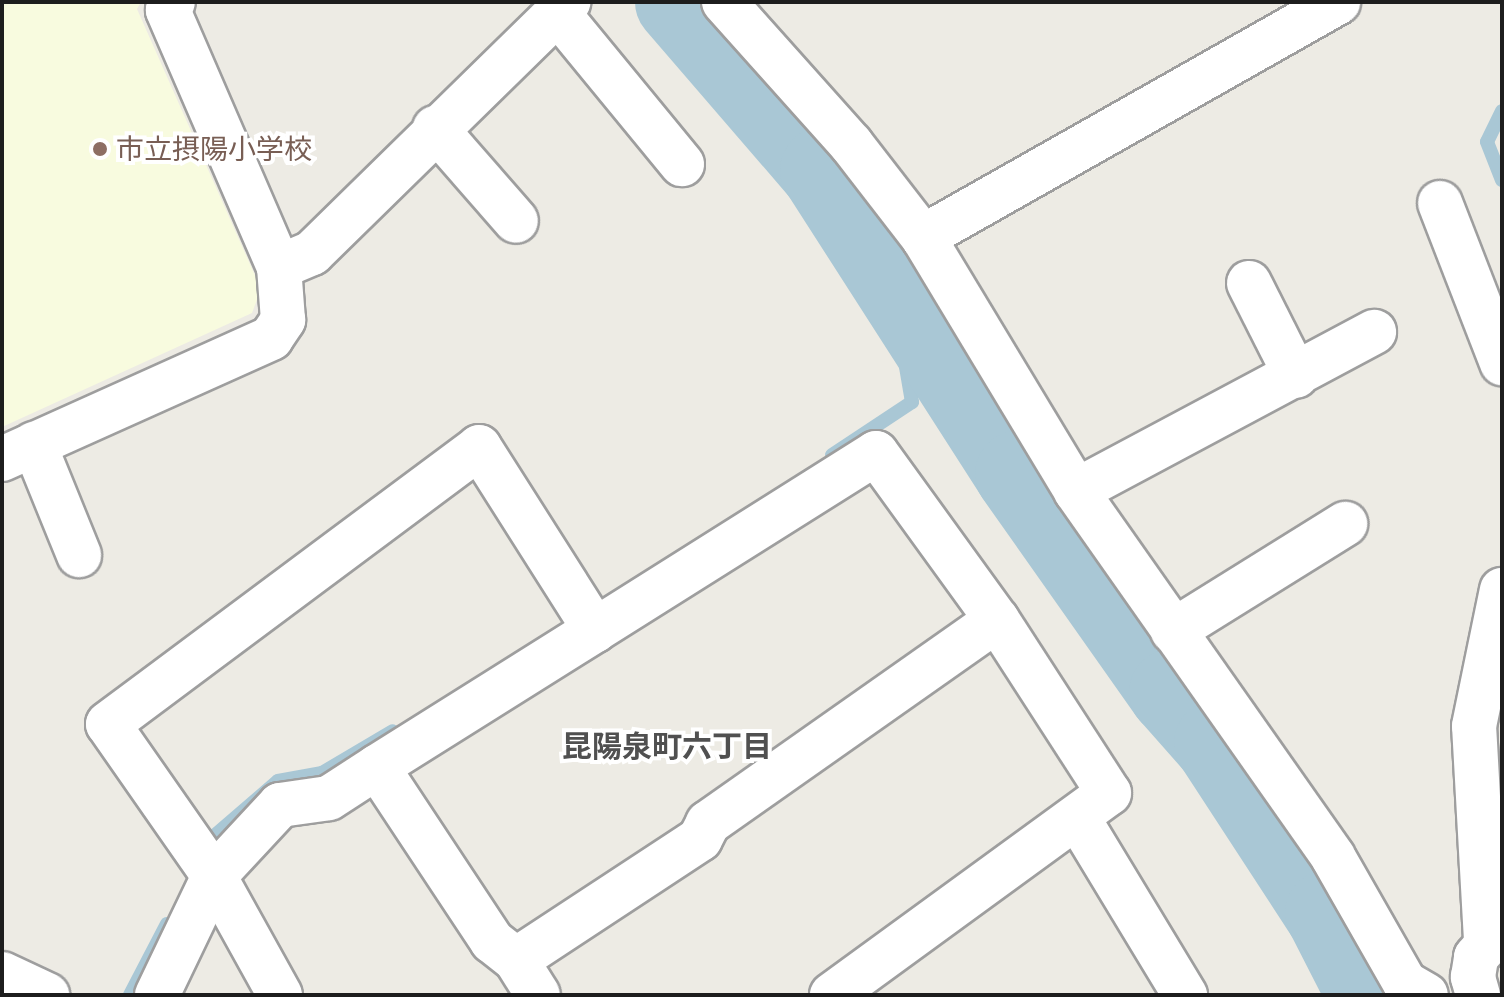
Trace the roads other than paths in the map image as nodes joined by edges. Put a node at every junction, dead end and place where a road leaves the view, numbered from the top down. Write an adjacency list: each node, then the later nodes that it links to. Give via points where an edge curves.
1 (173, 2): 10 (street, via 168,10)
2 (724, 2): 9 (street, via 851,144)
3 (1338, 2): 9 (street)
4 (563, 7): 5 (street); 6 (street)
5 (435, 128): 8 (street); 10 (street, via 312,253)
6 (682, 164)
7 (1440, 203): 13 (street)
8 (516, 221)
9 (923, 237): 16 (street)
10 (279, 267): 15 (street, via 283,320 271,338)
11 (1249, 283): 14 (street)
12 (1374, 332): 14 (street)
13 (1502, 363)
14 (1296, 376): 16 (street)
15 (18, 452): 18 (street)
16 (1076, 491): 22 (street)
17 (1345, 524): 22 (street)
18 (79, 555)
19 (1501, 598): 26 (street, via 1474,726)
20 (997, 620): 21 (street, via 876,453); 24 (street, via 1109,793); 28 (street, via 708,823 700,839)
21 (595, 630): 23 (street); 25 (street, via 479,447 108,724)
22 (1173, 631): 34 (street, via 1333,857 1405,983)
23 (377, 767): 25 (street, via 329,798 280,805); 28 (street, via 492,941)
24 (1079, 820): 32 (street); 33 (street)
25 (214, 876): 30 (street); 31 (street)
26 (1494, 934): 35 (street, via 1474,967)
27 (2, 974): 29 (street)
28 (527, 977)
29 (47, 995)
30 (157, 995)
31 (280, 995)
32 (832, 995)
33 (1185, 995)
34 (1426, 995)
35 (1478, 995)

